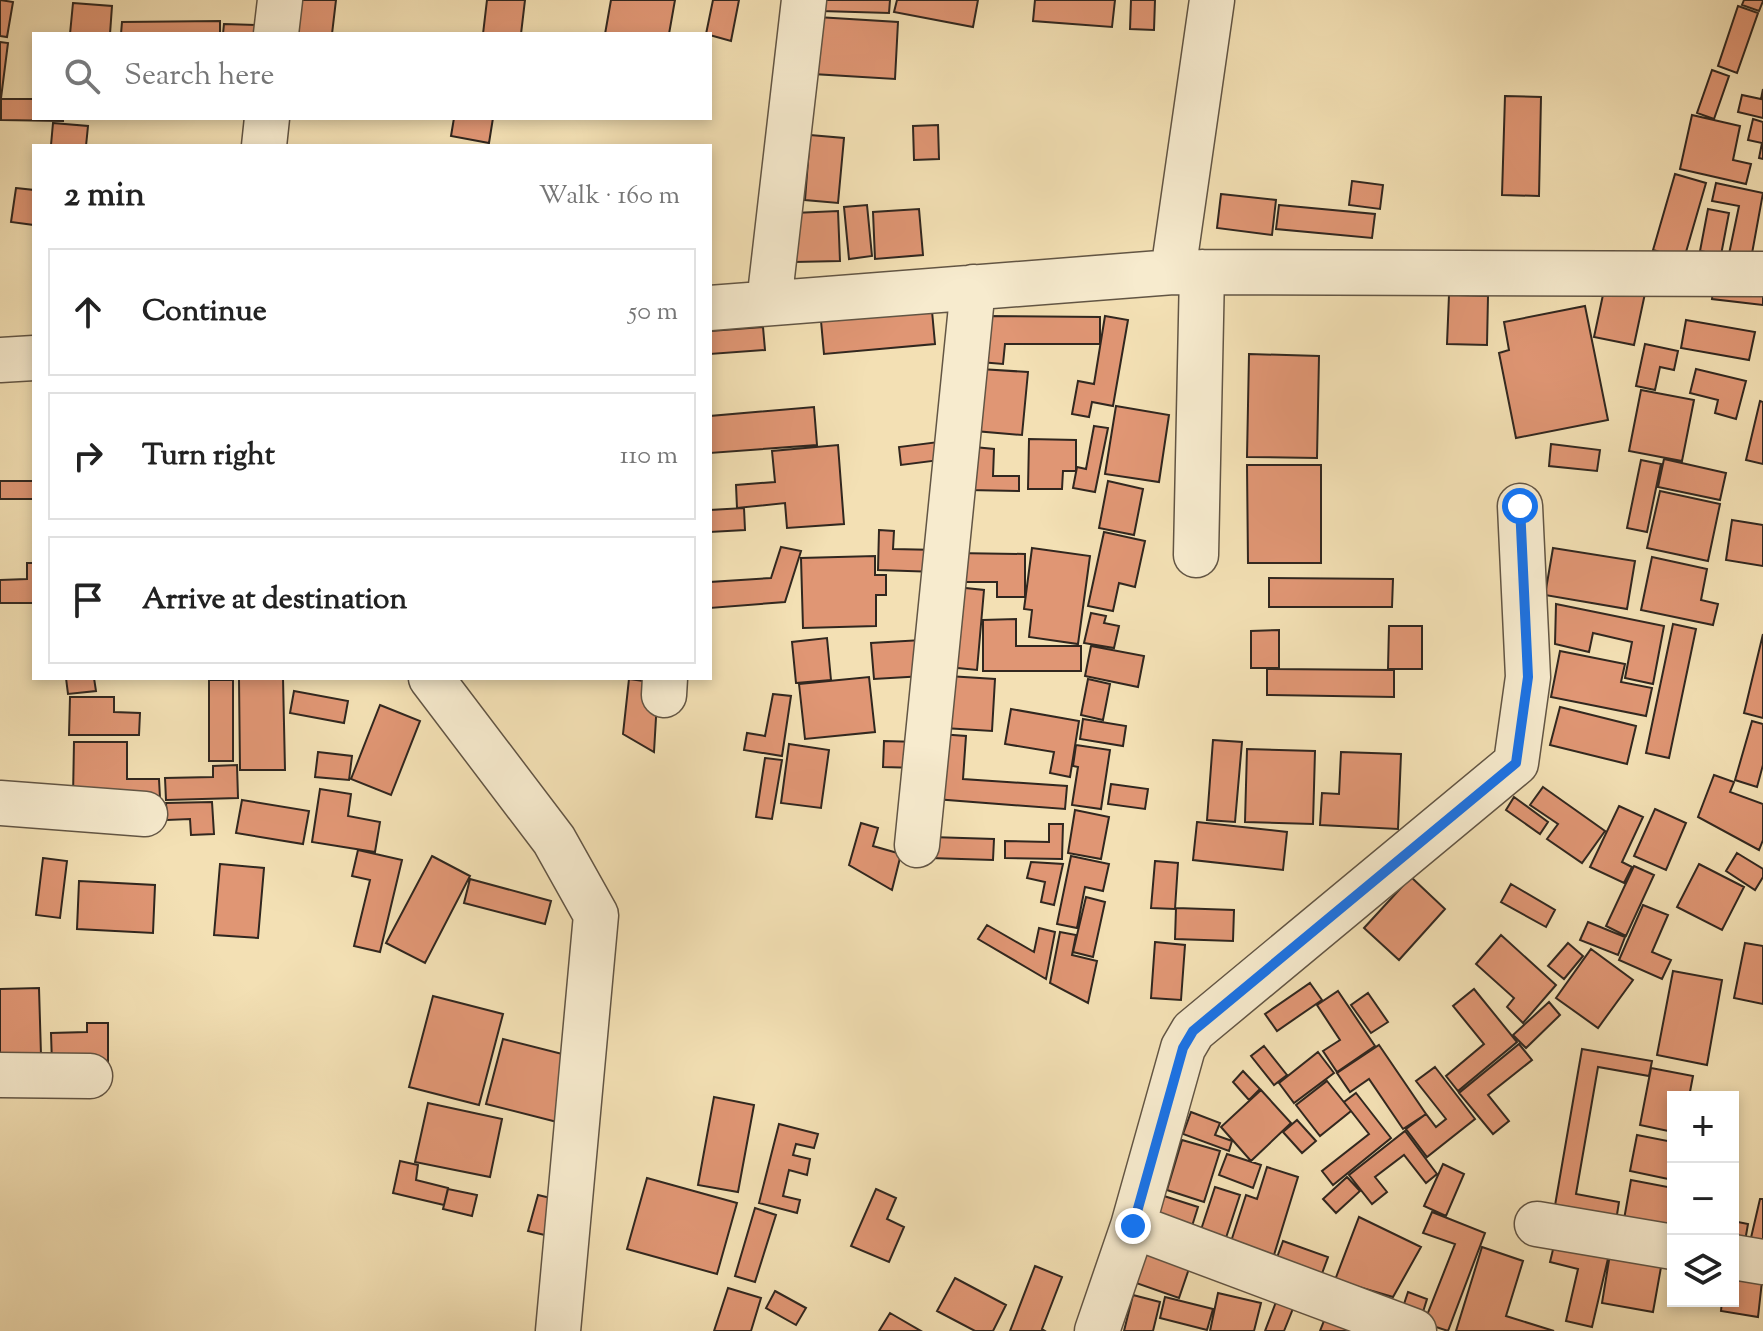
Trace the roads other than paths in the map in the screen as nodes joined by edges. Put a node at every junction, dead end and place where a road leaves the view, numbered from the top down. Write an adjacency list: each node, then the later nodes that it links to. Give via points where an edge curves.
1 (280, 0): 4 (street)
2 (804, 0): 10 (street)
3 (1212, 0): 7 (street)
4 (276, 32)
5 (267, 120): 6 (street)
6 (264, 144)
7 (1188, 272): 8 (street); 9 (street); 15 (street)
8 (1763, 274)
9 (973, 287): 10 (street); 19 (street)
10 (769, 303): 11 (street)
11 (712, 308)
12 (32, 358): 13 (street)
13 (0, 360)
14 (1520, 506): 23 (street, via 1528,677 1516,763 1193,1031 1183,1048)
15 (1196, 555)
16 (433, 680): 27 (street, via 554,840 596,915)
17 (0, 803): 18 (street)
18 (145, 814)
19 (917, 845)
20 (0, 1075): 21 (street)
21 (90, 1076)
22 (1537, 1224): 24 (street)
23 (1133, 1226): 28 (street); 29 (street)
24 (1667, 1246)
25 (1739, 1258): 26 (street)
26 (1763, 1262)
27 (558, 1331)
28 (1097, 1331)
29 (1414, 1331)

